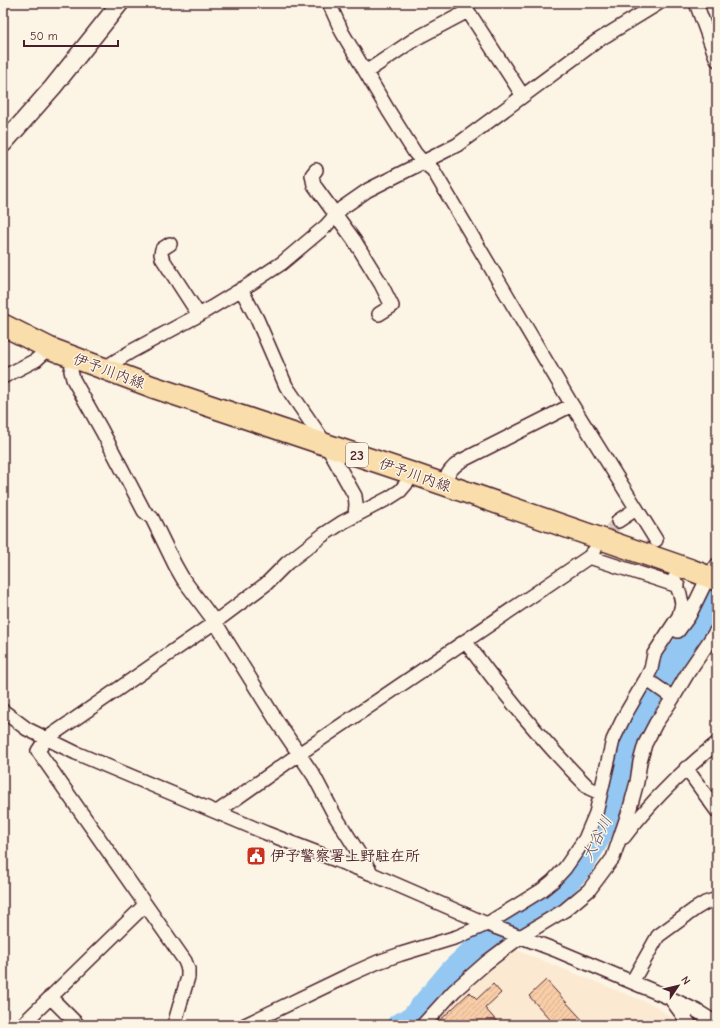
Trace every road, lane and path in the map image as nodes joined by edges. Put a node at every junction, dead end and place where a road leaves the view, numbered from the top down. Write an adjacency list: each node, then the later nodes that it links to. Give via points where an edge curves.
1 (120, 3): 9 (street, via 53,87)
2 (329, 3): 7 (street, via 342,32)
3 (659, 3): 8 (street, via 597,41)
4 (696, 3): 6 (street)
5 (466, 7): 7 (street); 8 (street)
6 (717, 60)
7 (366, 72): 10 (street)
8 (523, 96): 10 (street, via 457,145)
9 (3, 144)
10 (422, 162): 12 (street, via 368,190); 22 (street, via 433,170)
11 (316, 170): 12 (street, via 312,175 314,185)
12 (336, 215): 14 (street, via 282,263); 15 (street, via 358,246 392,306)
13 (170, 244): 16 (street, via 162,249 160,254)
14 (241, 290): 16 (street); 23 (street, via 286,386)
15 (379, 314)
16 (199, 315): 20 (street)
17 (3, 325): 18 (main road, 伊予川内線 / 23)
18 (49, 348): 19 (main road, 伊予川内線 / 23); 21 (street, via 36,360)
19 (74, 358): 20 (main road, 伊予川内線 / 23); 31 (street, via 71,371 73,379 144,511 152,518 175,565)
20 (104, 368): 23 (main road, 伊予川内線 / 23)
21 (3, 377)
22 (572, 405): 25 (street, via 461,461 448,472); 26 (street)
23 (327, 446): 24 (main road, 伊予川内線 / 23); 27 (street, via 355,496)
24 (410, 473): 25 (main road, 伊予川内線 / 23); 27 (street, via 400,491)
25 (443, 484): 30 (main road, 伊予川内線 / 23, via 691,570)
26 (636, 509): 28 (street); 29 (street)
27 (355, 516): 31 (street, via 323,535 287,563 266,584)
28 (618, 521)
29 (656, 540)
30 (714, 575): 34 (street)
31 (215, 622): 37 (street); 39 (street)
32 (717, 630): 35 (street)
33 (465, 641): 34 (street, via 592,553 676,583 682,604 679,616 654,654); 39 (street); 41 (street, via 495,683 533,728 589,788)
34 (650, 677): 35 (street); 41 (street, via 625,715 613,740)
35 (670, 696): 44 (street, via 645,744 630,808)
36 (3, 711): 37 (street)
37 (46, 739): 43 (street); 47 (street, via 38,751)
38 (717, 743): 40 (street)
39 (299, 754): 43 (street); 45 (street)
40 (686, 768): 42 (street); 44 (street, via 641,814)
41 (600, 793): 48 (street, via 596,813 585,839 565,868 542,890)
42 (717, 811)
43 (217, 812): 45 (street)
44 (617, 846): 49 (street, via 613,858 589,890 565,910)
45 (372, 874): 48 (street)
46 (717, 899): 50 (street, via 704,903 658,936)
47 (145, 905): 51 (street); 55 (street, via 188,969)
48 (489, 925): 49 (street); 56 (street, via 457,938 378,962)
49 (518, 936): 50 (street); 57 (street, via 454,991)
50 (632, 982): 52 (street)
51 (50, 997): 53 (street); 54 (street)
52 (670, 998): 58 (street); 59 (street, via 698,1011)
53 (22, 1025)
54 (78, 1025)
55 (174, 1025)
56 (245, 1025)
57 (423, 1025)
58 (690, 1025)
59 (716, 1025)

